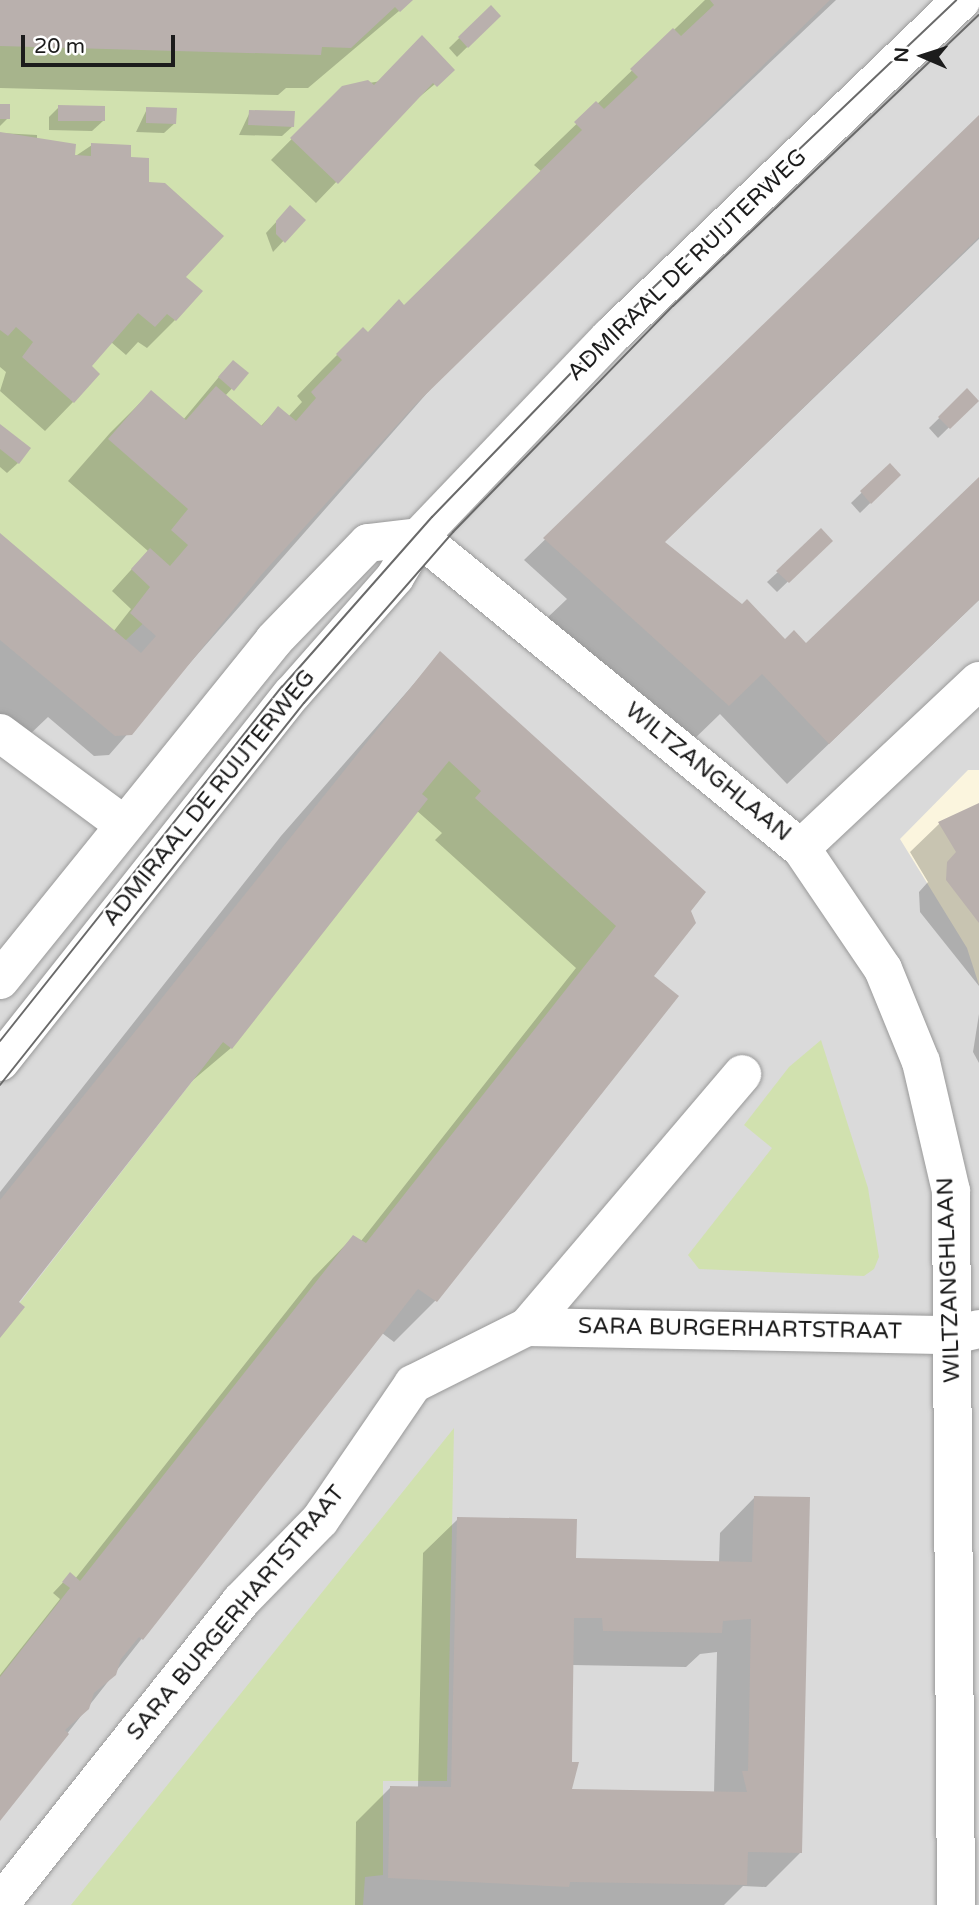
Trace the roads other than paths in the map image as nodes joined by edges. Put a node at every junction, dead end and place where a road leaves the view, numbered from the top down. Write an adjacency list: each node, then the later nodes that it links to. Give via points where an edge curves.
1 (962, 0): 2 (street, ADMIRAAL DE RUIJTERWEG, via 610,337)
2 (418, 537): 5 (street, via 369,543 274,640); 6 (street, WILTZANGHLAAN); 8 (street, ADMIRAAL DE RUIJTERWEG, via 395,577 292,694)
3 (979, 681): 6 (street)
4 (0, 733): 5 (street)
5 (123, 824): 7 (street)
6 (801, 848): 11 (street, WILTZANGHLAAN, via 883,969 921,1062 951,1191)
7 (0, 980)
8 (0, 1062)
9 (742, 1074): 10 (street, SARA BURGERHARTSTRAAT)
10 (527, 1327): 11 (street, SARA BURGERHARTSTRAAT); 13 (street, SARA BURGERHARTSTRAAT, via 413,1384 320,1520 241,1601)
11 (966, 1332): 12 (street, WILTZANGHLAAN)
12 (969, 1831): 14 (street, WILTZANGHLAAN)
13 (0, 1904)
14 (956, 1905)

